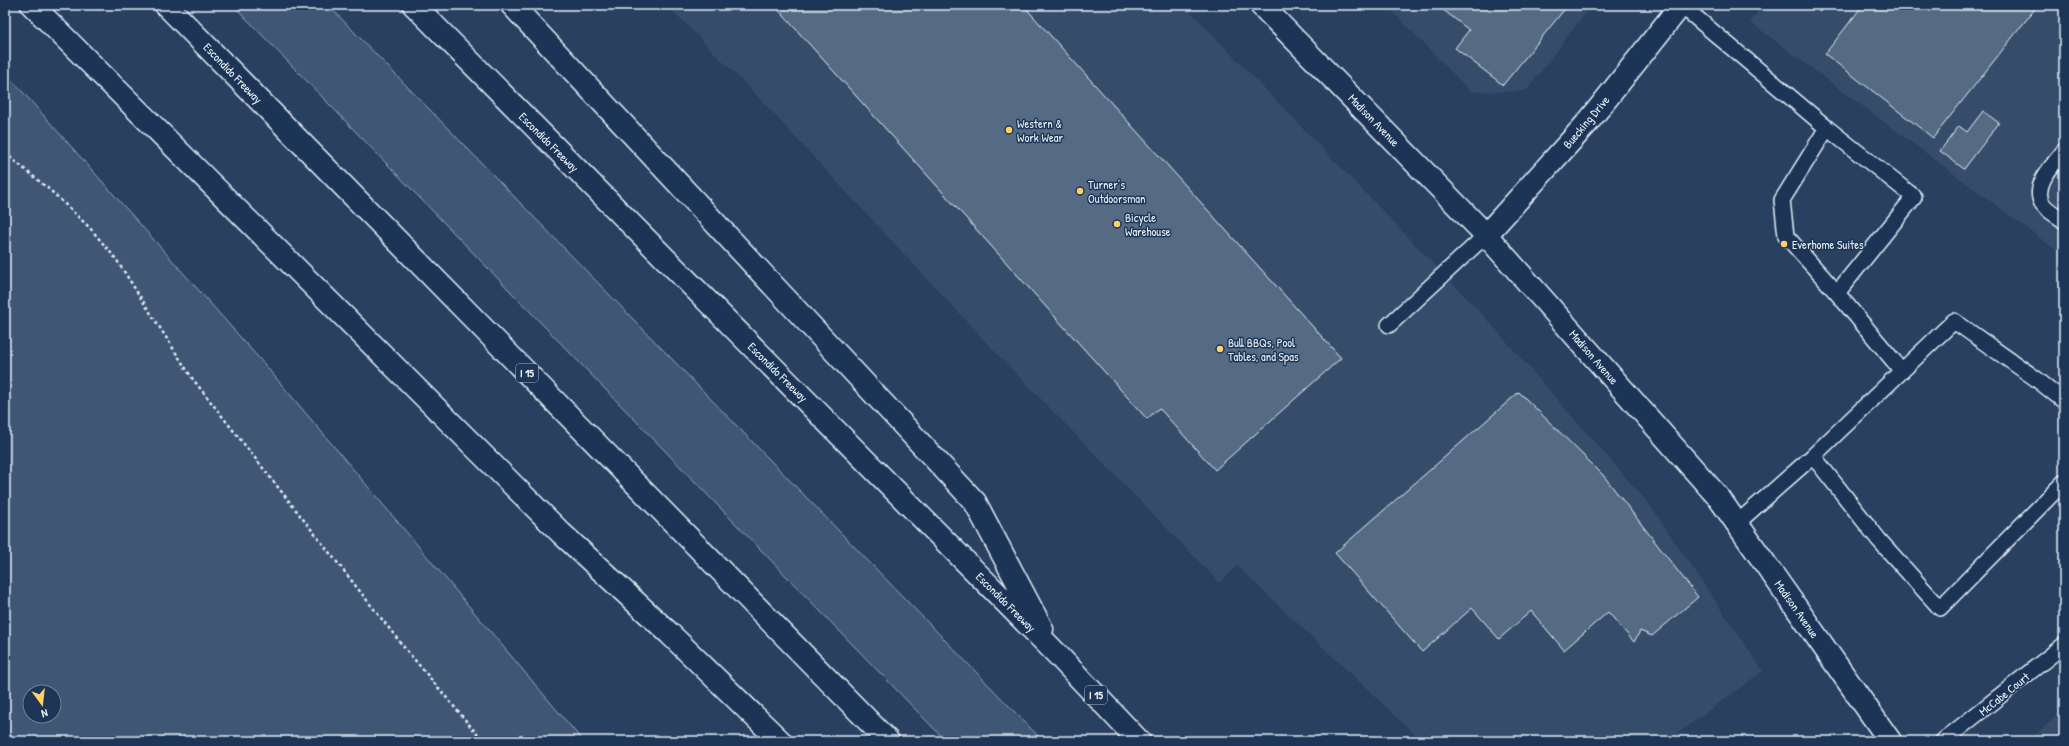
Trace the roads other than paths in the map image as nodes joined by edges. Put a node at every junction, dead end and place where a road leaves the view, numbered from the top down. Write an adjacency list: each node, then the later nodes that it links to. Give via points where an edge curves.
1 (32, 5): 20 (main road, via 561,533)
2 (166, 5): 21 (main road, Escondido Freeway / I 15)
3 (414, 5): 19 (main road, Escondido Freeway / I 15)
4 (512, 5): 19 (main road, via 975,502)
5 (1261, 5): 10 (main road, Madison Avenue)
6 (1681, 5): 7 (lane); 10 (main road, Buecking Drive, via 1588,122)
7 (1827, 128): 11 (lane, via 1782,200 1786,236); 11 (lane, via 1914,197)
8 (2064, 151): 9 (lane, via 2040,185 2040,193 2042,204)
9 (2064, 222)
10 (1486, 235): 12 (lane); 17 (main road, Madison Avenue, via 1719,498)
11 (1837, 293): 13 (lane)
12 (1389, 325)
13 (1902, 371): 14 (lane, via 1954,322); 15 (lane)
14 (2064, 401)
15 (1813, 456): 16 (lane, via 1879,540 1940,608); 17 (lane)
16 (2064, 482)
17 (1736, 524): 23 (main road, Madison Avenue)
18 (2064, 645): 24 (lane, McCabe Court)
19 (1053, 650): 22 (main road, Escondido Freeway / I 15)
20 (780, 741)
21 (888, 741)
22 (1139, 741)
23 (1890, 741)
24 (1943, 741)

